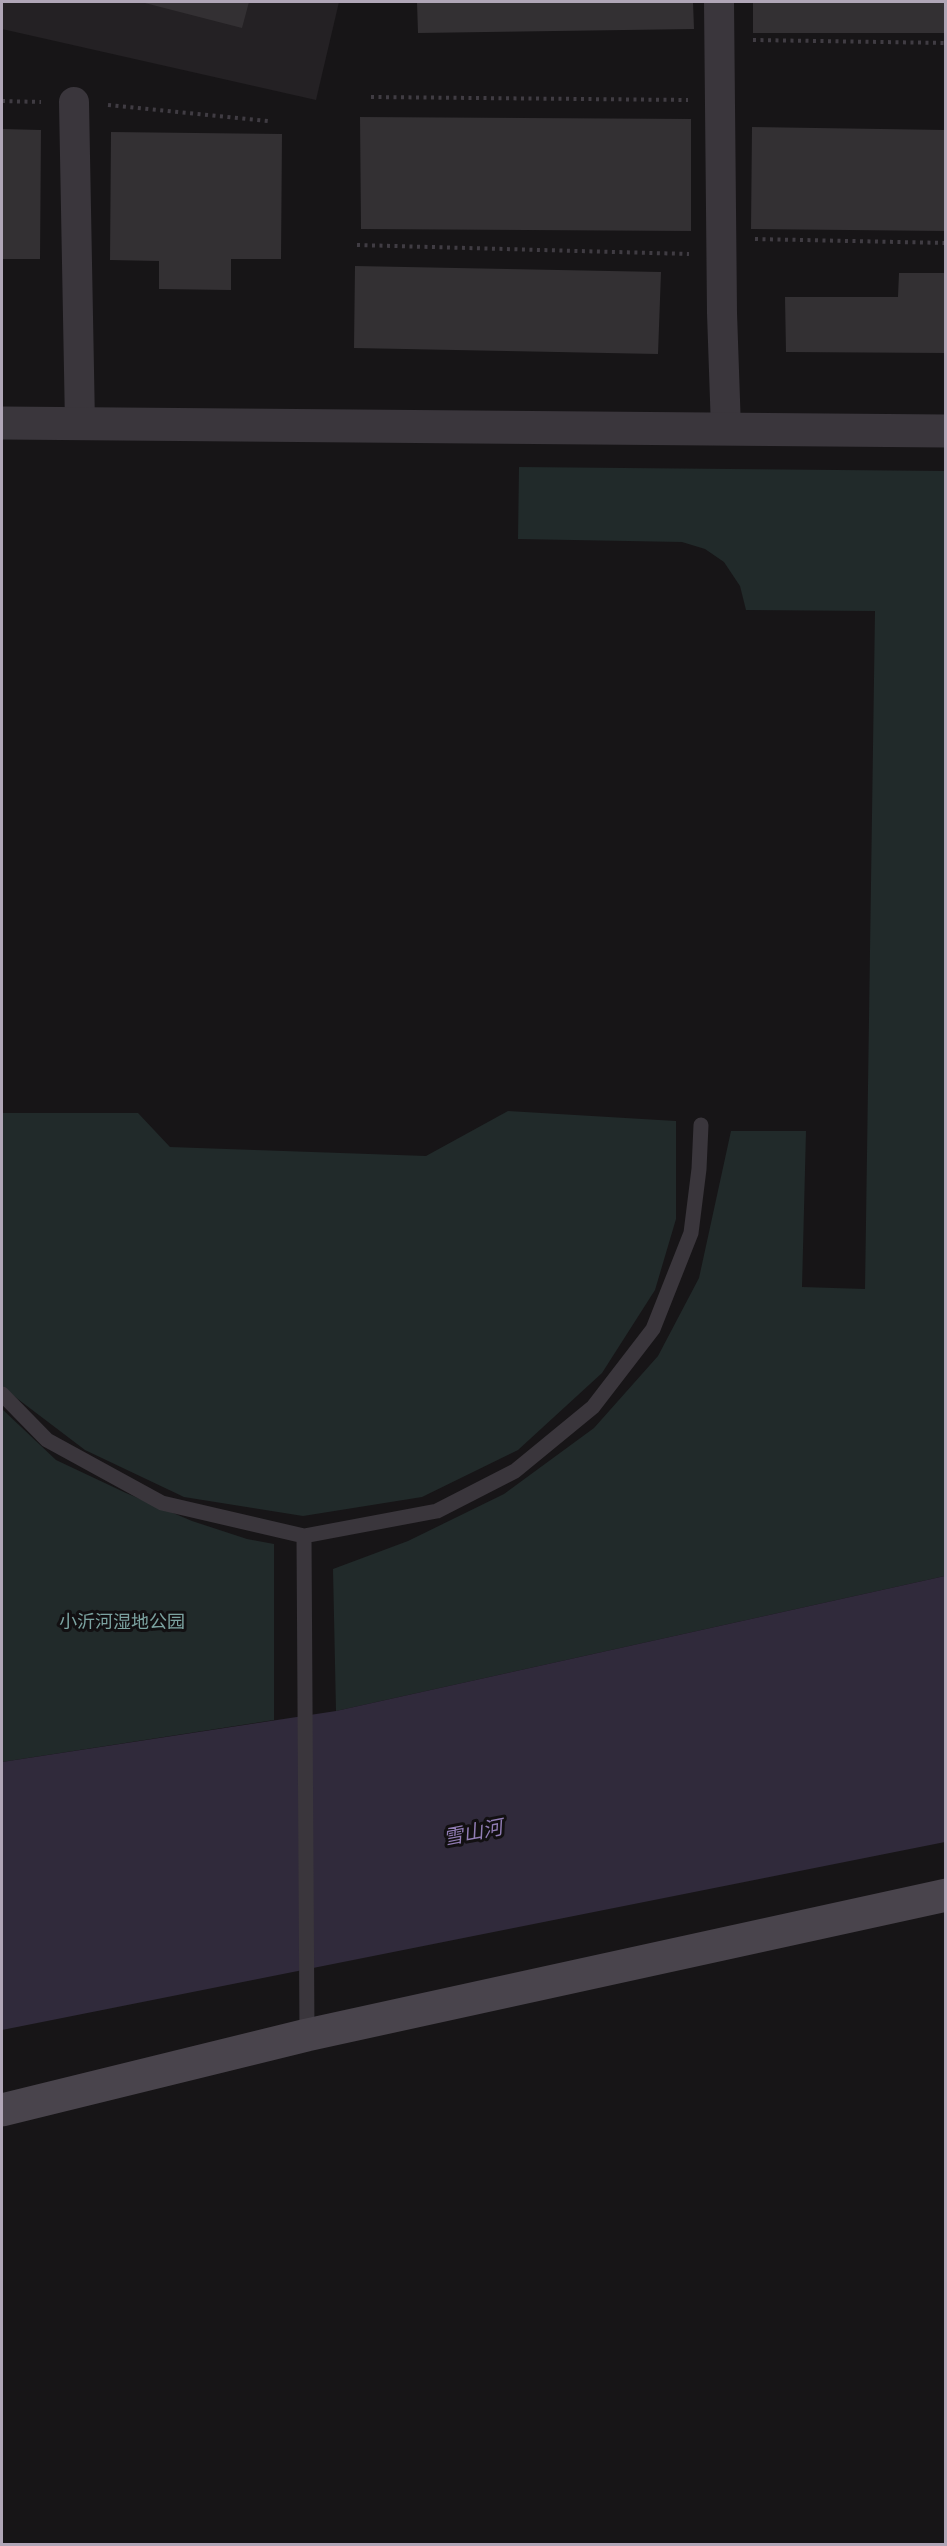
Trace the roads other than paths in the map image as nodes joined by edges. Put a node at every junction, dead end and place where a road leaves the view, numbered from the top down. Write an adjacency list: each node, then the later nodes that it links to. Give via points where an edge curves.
1 (719, 2): 5 (street)
2 (75, 102): 4 (street)
3 (2, 423): 4 (street)
4 (80, 424): 5 (street)
5 (726, 429): 6 (street)
6 (945, 431)
7 (701, 1125): 9 (lane, via 692,1233 653,1329 593,1407 514,1471 437,1511)
8 (2, 1394): 9 (lane, via 47,1440 162,1503)
9 (304, 1536): 11 (lane)
10 (945, 1895): 11 (main road)
11 (307, 2020): 12 (main road)
12 (2, 2110)

